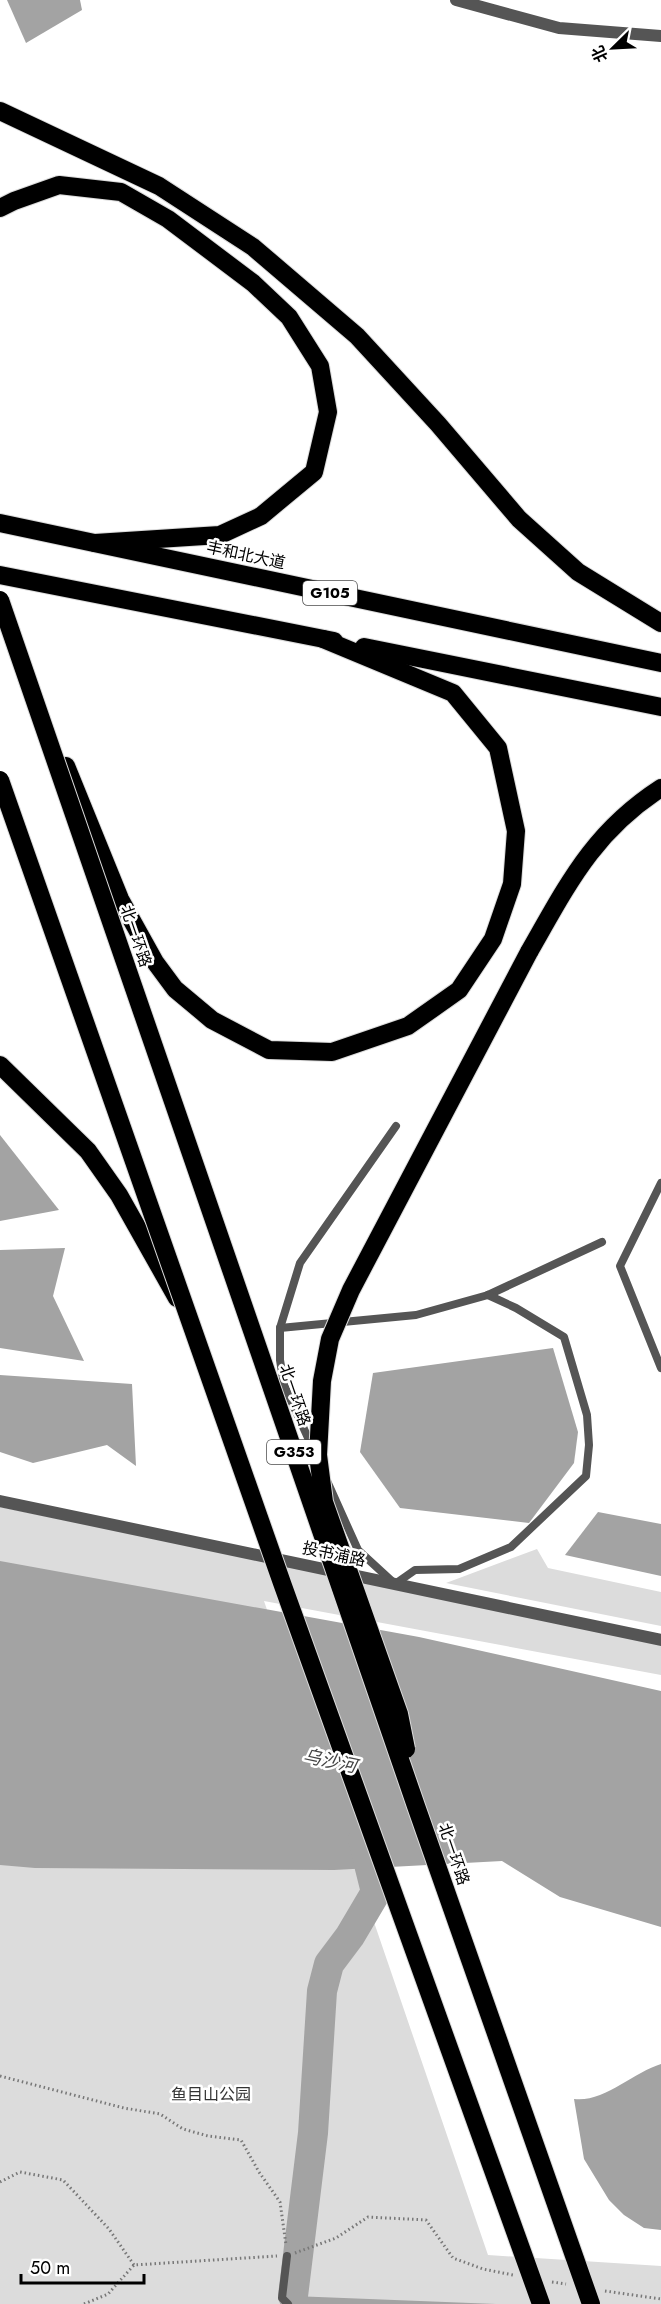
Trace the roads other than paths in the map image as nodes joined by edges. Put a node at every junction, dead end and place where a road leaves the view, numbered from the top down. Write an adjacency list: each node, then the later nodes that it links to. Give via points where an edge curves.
1 (456, 0): 2 (street, via 559,28)
2 (661, 36)
3 (0, 111): 9 (highway, via 159,186 253,247 357,336 519,519 578,573)
4 (0, 208): 6 (highway, via 59,185 121,192 168,219 254,283 289,317 320,366 328,412 314,472 261,516 220,535)
5 (0, 523): 6 (highway, 丰和北大道 / G105)
6 (95, 543): 12 (highway, 丰和北大道 / G105)
7 (0, 575): 10 (highway)
8 (0, 600): 11 (highway, 北一环路 / G353, bridge)
9 (661, 624)
10 (323, 639): 11 (highway, bridge, via 453,693 498,748 516,831 512,884 493,939 459,990 408,1026 332,1052 270,1050 212,1020 175,989 120,899); 13 (highway)
11 (14, 640): 27 (highway, 北一环路 / G353, bridge)
12 (661, 663)
13 (661, 707)
14 (0, 780): 21 (highway, bridge)
15 (661, 788): 27 (highway, bridge, via 634,805 605,832 576,871 529,952 351,1290 330,1339 322,1381 318,1455 324,1502 399,1714)
16 (0, 1065): 21 (highway, bridge, via 88,1151 119,1195)
17 (396, 1126): 22 (lane, via 300,1263)
18 (661, 1183): 23 (lane, via 620,1266)
19 (602, 1242): 20 (lane)
20 (488, 1295): 22 (lane, via 417,1315); 25 (lane, via 564,1337 587,1415 586,1476 512,1547 459,1569 415,1570)
21 (191, 1324): 31 (highway, bridge)
22 (280, 1328): 25 (lane, via 284,1384 358,1550)
23 (661, 1368)
24 (0, 1501): 25 (street, 投书浦路)
25 (394, 1584): 26 (street, 投书浦路)
26 (661, 1640)
27 (416, 1806): 29 (highway, 北一环路 / G353, bridge)
28 (287, 2256): 30 (lane, via 282,2298)
29 (595, 2297)
30 (288, 2304)
31 (541, 2304)

